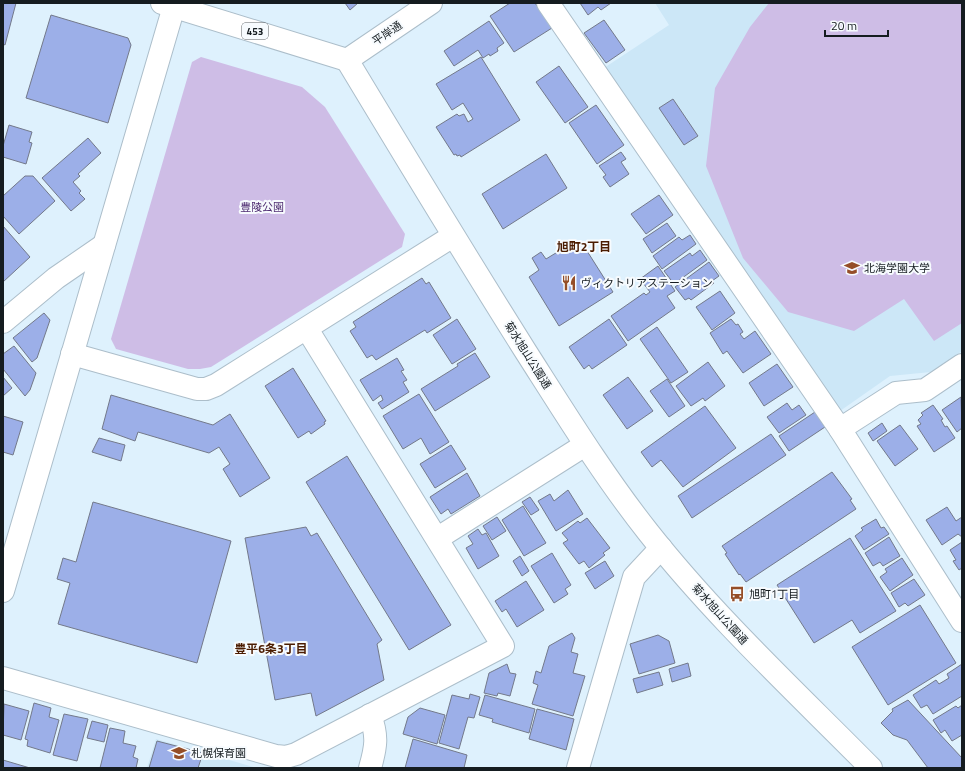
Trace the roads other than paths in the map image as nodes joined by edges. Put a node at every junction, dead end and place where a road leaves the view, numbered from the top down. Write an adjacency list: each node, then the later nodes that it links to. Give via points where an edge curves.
1 (548, 3): 11 (main road)
2 (170, 4): 4 (main road, 453); 6 (main road)
3 (431, 4): 4 (main road, 平岸通)
4 (347, 60): 5 (main road, 菊水旭山公園通)
5 (453, 236): 8 (main road); 12 (main road, 菊水旭山公園通)
6 (104, 245): 7 (main road, via 56,278); 9 (main road)
7 (3, 322)
8 (307, 329): 9 (main road, via 206,389 197,389); 13 (main road)
9 (72, 354): 15 (main road)
10 (962, 365): 11 (main road, via 925,390 896,393)
11 (840, 429): 16 (main road)
12 (585, 445): 13 (main road); 14 (main road, 菊水旭山公園通)
13 (438, 538): 18 (main road, via 503,646)
14 (661, 548): 20 (main road, via 634,577); 21 (main road, 菊水旭山公園通, via 737,634)
15 (3, 591)
16 (962, 621)
17 (3, 678): 18 (main road, via 276,756 296,754)
18 (370, 715): 19 (main road, via 376,731 375,751)
19 (370, 768)
20 (578, 768)
21 (871, 768)

